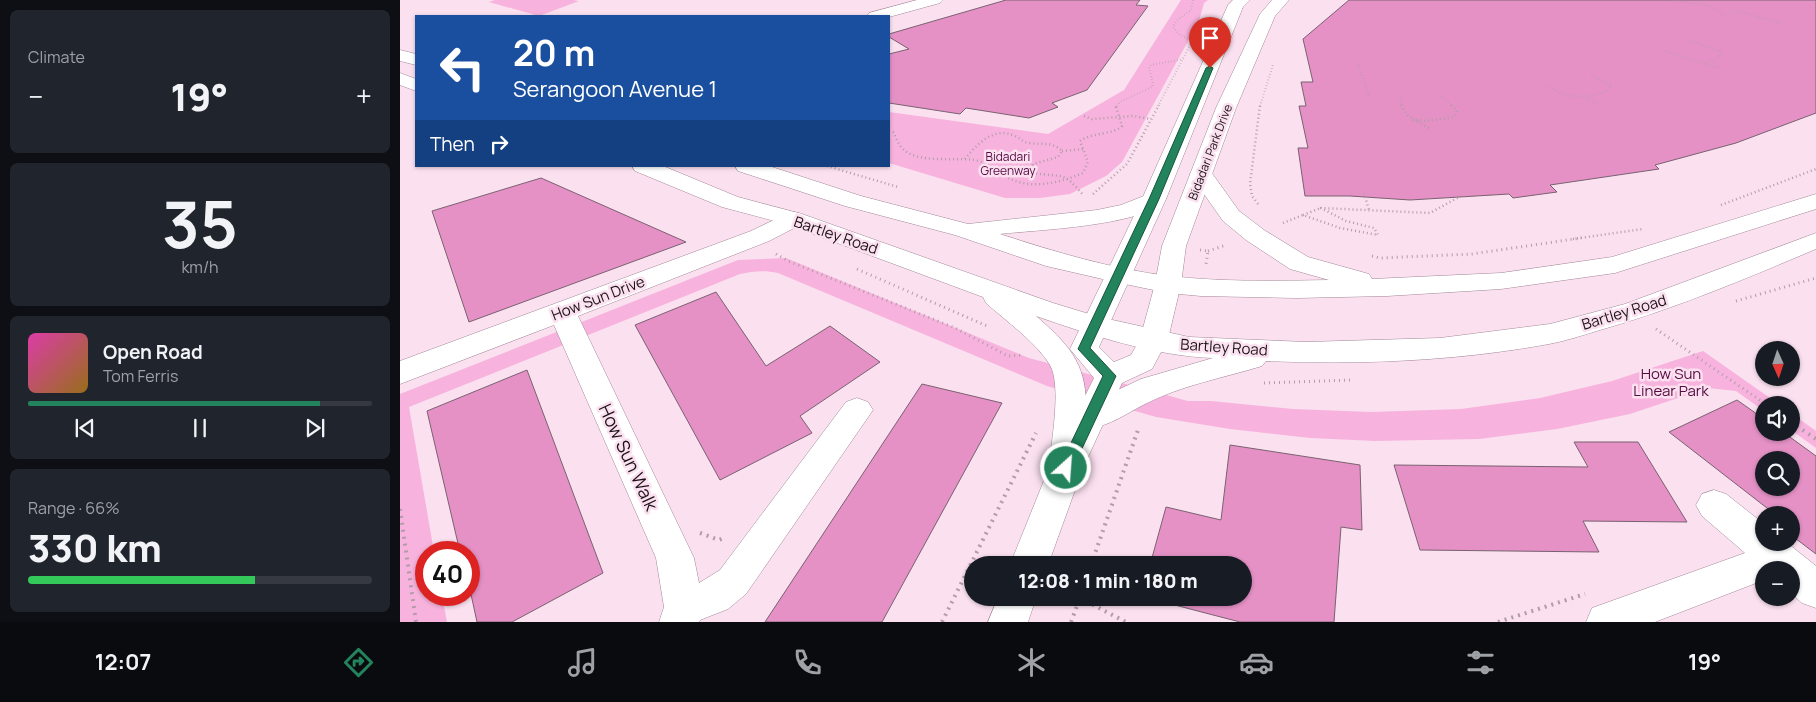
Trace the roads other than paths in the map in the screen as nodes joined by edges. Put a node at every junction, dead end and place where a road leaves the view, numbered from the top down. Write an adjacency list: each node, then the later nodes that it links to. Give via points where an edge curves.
1 (935, 0): 4 (main road)
2 (1242, 0): 10 (main road, via 1236,5)
3 (1281, 0): 9 (main road, Bidadari Park Drive, via 1268,14)
4 (879, 15)
5 (400, 55): 6 (main road)
6 (415, 60)
7 (646, 167): 12 (main road, Bartley Road, via 730,202)
8 (749, 167): 13 (main road, via 853,201)
9 (1201, 174): 16 (main road, Bidadari Park Drive, via 1174,246); 17 (main road, via 1231,216 1254,235 1299,263)
10 (1154, 199): 13 (main road, via 1128,211 1097,217); 15 (main road)
11 (1816, 201): 17 (main road, via 1615,265 1501,281)
12 (794, 220): 18 (main road, Bartley Road); 19 (main road, How Sun Drive)
13 (964, 230): 15 (main road, via 1056,260)
14 (1816, 240): 22 (main road, Bartley Road, via 1634,311 1550,334 1440,348)
15 (1120, 275): 16 (main road); 20 (main road)
16 (1168, 284): 17 (main road, via 1298,289); 21 (main road, Bidadari Park Drive)
17 (1388, 287)
18 (986, 288): 20 (main road, Bartley Road); 27 (main road, via 1056,352 1065,365 1070,386)
19 (562, 311): 23 (main road, How Sun Drive); 32 (main road, How Sun Walk, via 675,558)
20 (1095, 326): 21 (main road, Bartley Road); 24 (main road, via 1084,349)
21 (1154, 340): 22 (main road, Bartley Road, via 1189,347); 24 (main road, Bidadari Park Drive, via 1142,362)
22 (1306, 352): 26 (main road, via 1236,362 1152,387)
23 (400, 373)
24 (1110, 376): 26 (main road)
25 (857, 410): 32 (main road, How Sun Walk, via 733,582)
26 (1091, 417): 27 (main road)
27 (1066, 468): 29 (main road)
28 (1714, 504): 30 (main road)
29 (1032, 556)
30 (1777, 558): 31 (main road); 33 (main road)
31 (1816, 590)
32 (682, 614)
33 (1606, 622)

